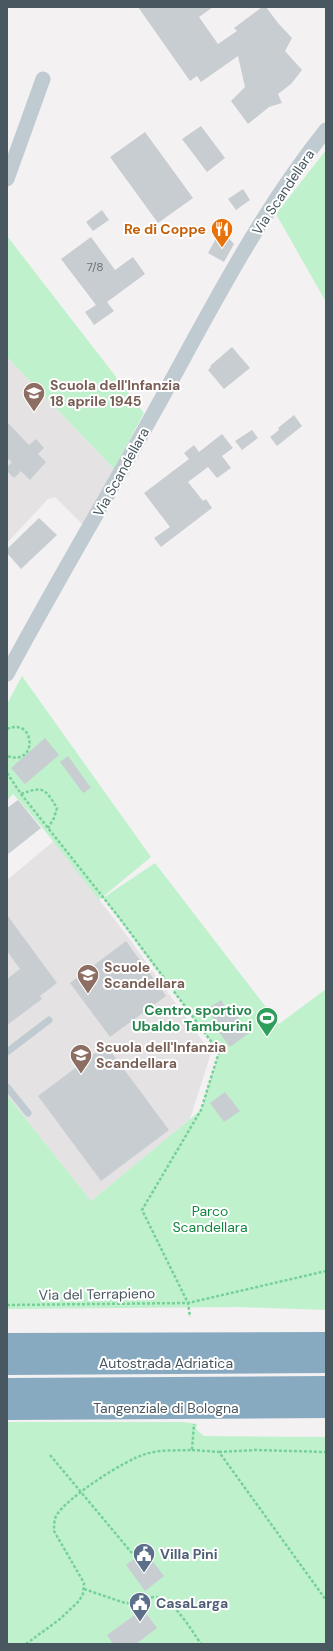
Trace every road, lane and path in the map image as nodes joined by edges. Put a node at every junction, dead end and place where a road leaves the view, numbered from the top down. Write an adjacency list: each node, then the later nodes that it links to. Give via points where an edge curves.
1 (43, 79): 3 (street)
2 (326, 130): 4 (street, Via Scandellara, via 272,204 232,272)
3 (7, 179)
4 (7, 674)
5 (7, 729): 6 (path, via 15,727 25,730 30,744 29,749 21,756)
6 (7, 756)
7 (7, 773): 8 (path)
8 (21, 794): 9 (path); 9 (path, via 36,789 49,793 57,808)
9 (48, 828): 15 (path, via 118,916 219,1052 201,1110 142,1210)
10 (49, 1020): 11 (lane)
11 (7, 1052)
12 (7, 1087): 13 (lane)
13 (28, 1113)
14 (326, 1271): 15 (path, Via del Terrapieno)
15 (188, 1303): 16 (path, Via del Terrapieno); 17 (path)
16 (7, 1305)
17 (190, 1317)
18 (326, 1343): 19 (highway)
19 (7, 1344)
20 (326, 1362): 21 (highway, Autostrada Adriatica)
21 (7, 1364)
22 (326, 1388): 23 (highway, Autostrada Adriatica)
23 (7, 1389)
24 (326, 1407): 25 (highway, Tangenziale di Bologna)
25 (7, 1409)
26 (194, 1421): 27 (path)
27 (192, 1450): 28 (path); 31 (path, via 148,1453 134,1458)
28 (219, 1452): 29 (path); 34 (path)
29 (326, 1452)
30 (50, 1455): 31 (path)
31 (81, 1492): 32 (path); 33 (path, via 63,1507 56,1517 54,1531 84,1583)
32 (136, 1558)
33 (84, 1589): 35 (path, via 79,1601 60,1619); 36 (path, via 132,1603 157,1597 165,1600 176,1610)
34 (326, 1600)
35 (26, 1644)
36 (201, 1644)

